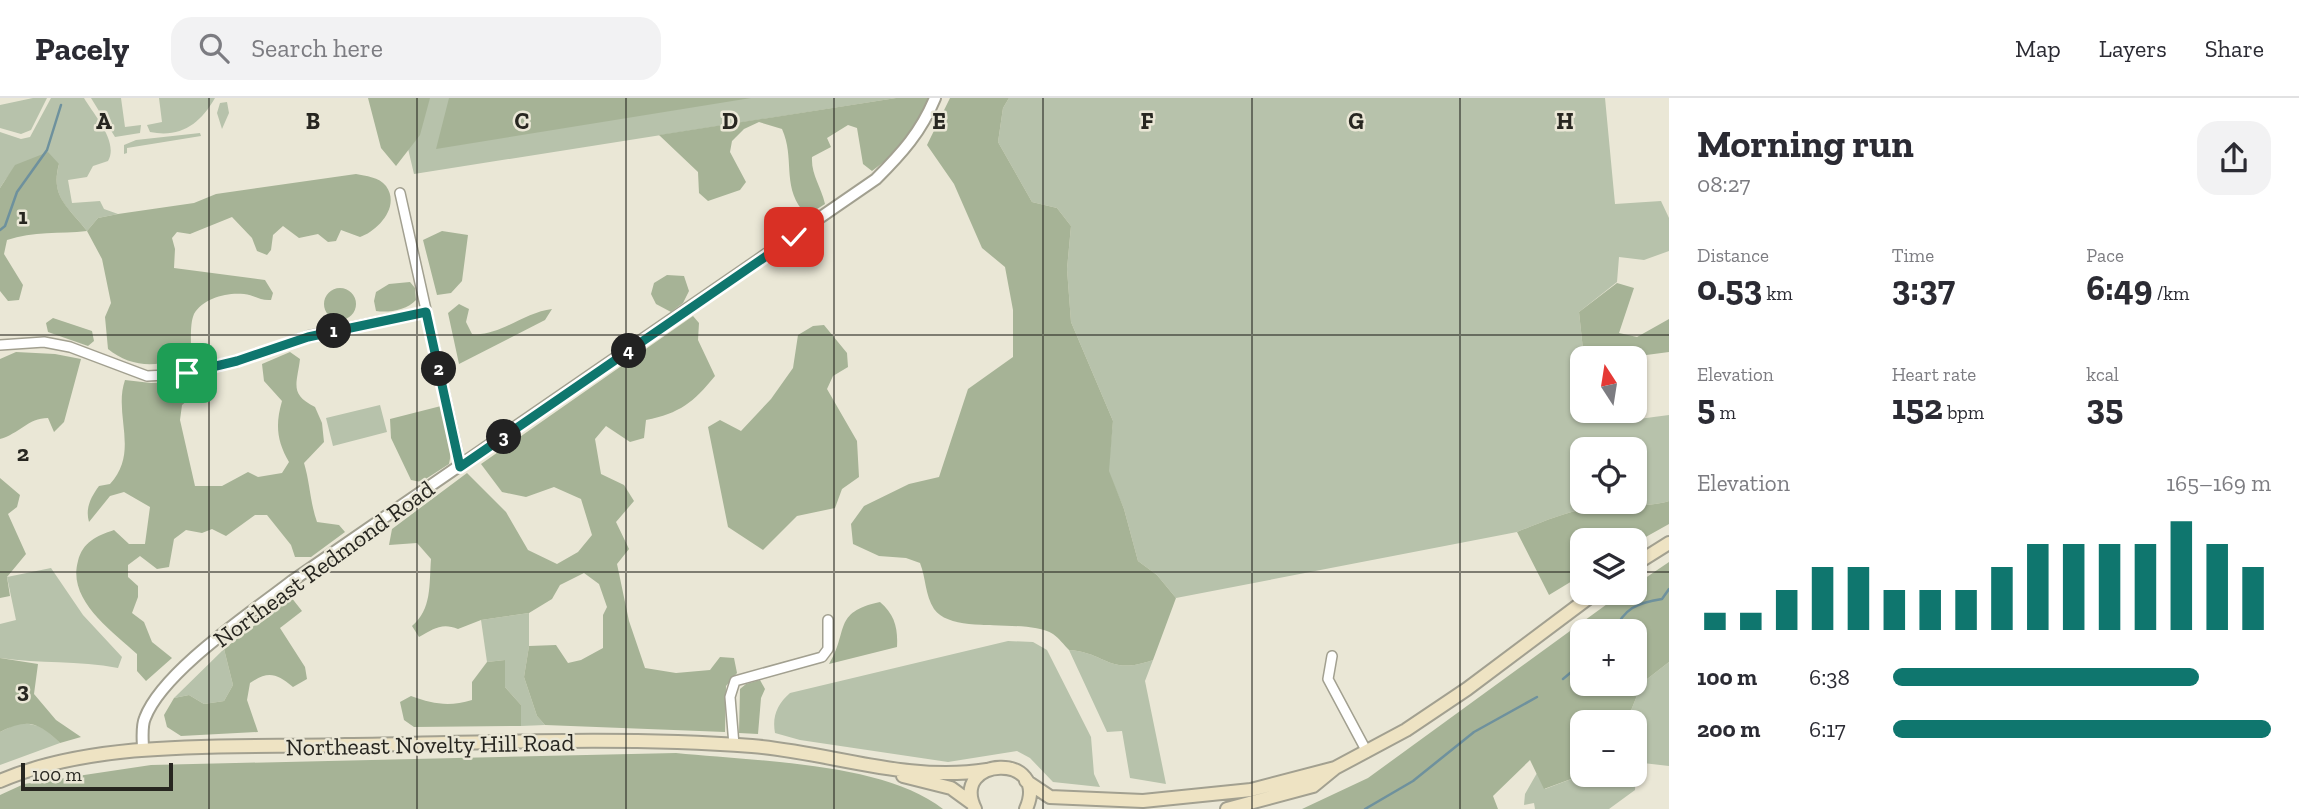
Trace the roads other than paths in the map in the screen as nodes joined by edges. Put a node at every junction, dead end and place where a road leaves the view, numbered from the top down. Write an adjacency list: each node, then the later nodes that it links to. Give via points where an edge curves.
1 (935, 98): 5 (street, Northeast Redmond Road, via 907,149 876,179)
2 (400, 193): 3 (street)
3 (426, 312): 4 (street, via 166,375 147,376 70,346 44,342); 5 (street)
4 (0, 345)
5 (460, 467): 12 (street, Northeast Redmond Road, via 292,581 201,653 152,704 144,721)
6 (1669, 542): 7 (main road)
7 (1647, 556)
8 (1579, 605): 13 (main road, via 1467,689)
9 (828, 620): 11 (street, via 829,639 822,657 736,681 730,696)
10 (1332, 656): 13 (street, via 1328,679)
11 (734, 745): 12 (main road, Northeast Novelty Hill Road, via 492,742); 14 (main road, Northeast Novelty Hill Road)
12 (143, 750): 17 (main road, Northeast Novelty Hill Road, via 72,760)
13 (1367, 752): 15 (main road)
14 (862, 765): 16 (main road, Northeast Novelty Hill Road, via 954,775); 19 (main road, Northeast Novelty Hill Road, via 951,788)
15 (1335, 768): 18 (main road, via 1251,790 1147,801 1050,797); 21 (main road, via 1314,786)
16 (987, 770): 18 (main road, Northeast Novelty Hill Road, via 1004,766); 19 (main road, via 974,784)
17 (0, 781)
18 (1026, 781): 20 (main road, via 1030,797)
19 (974, 807)
20 (1026, 809)
21 (1227, 809)

